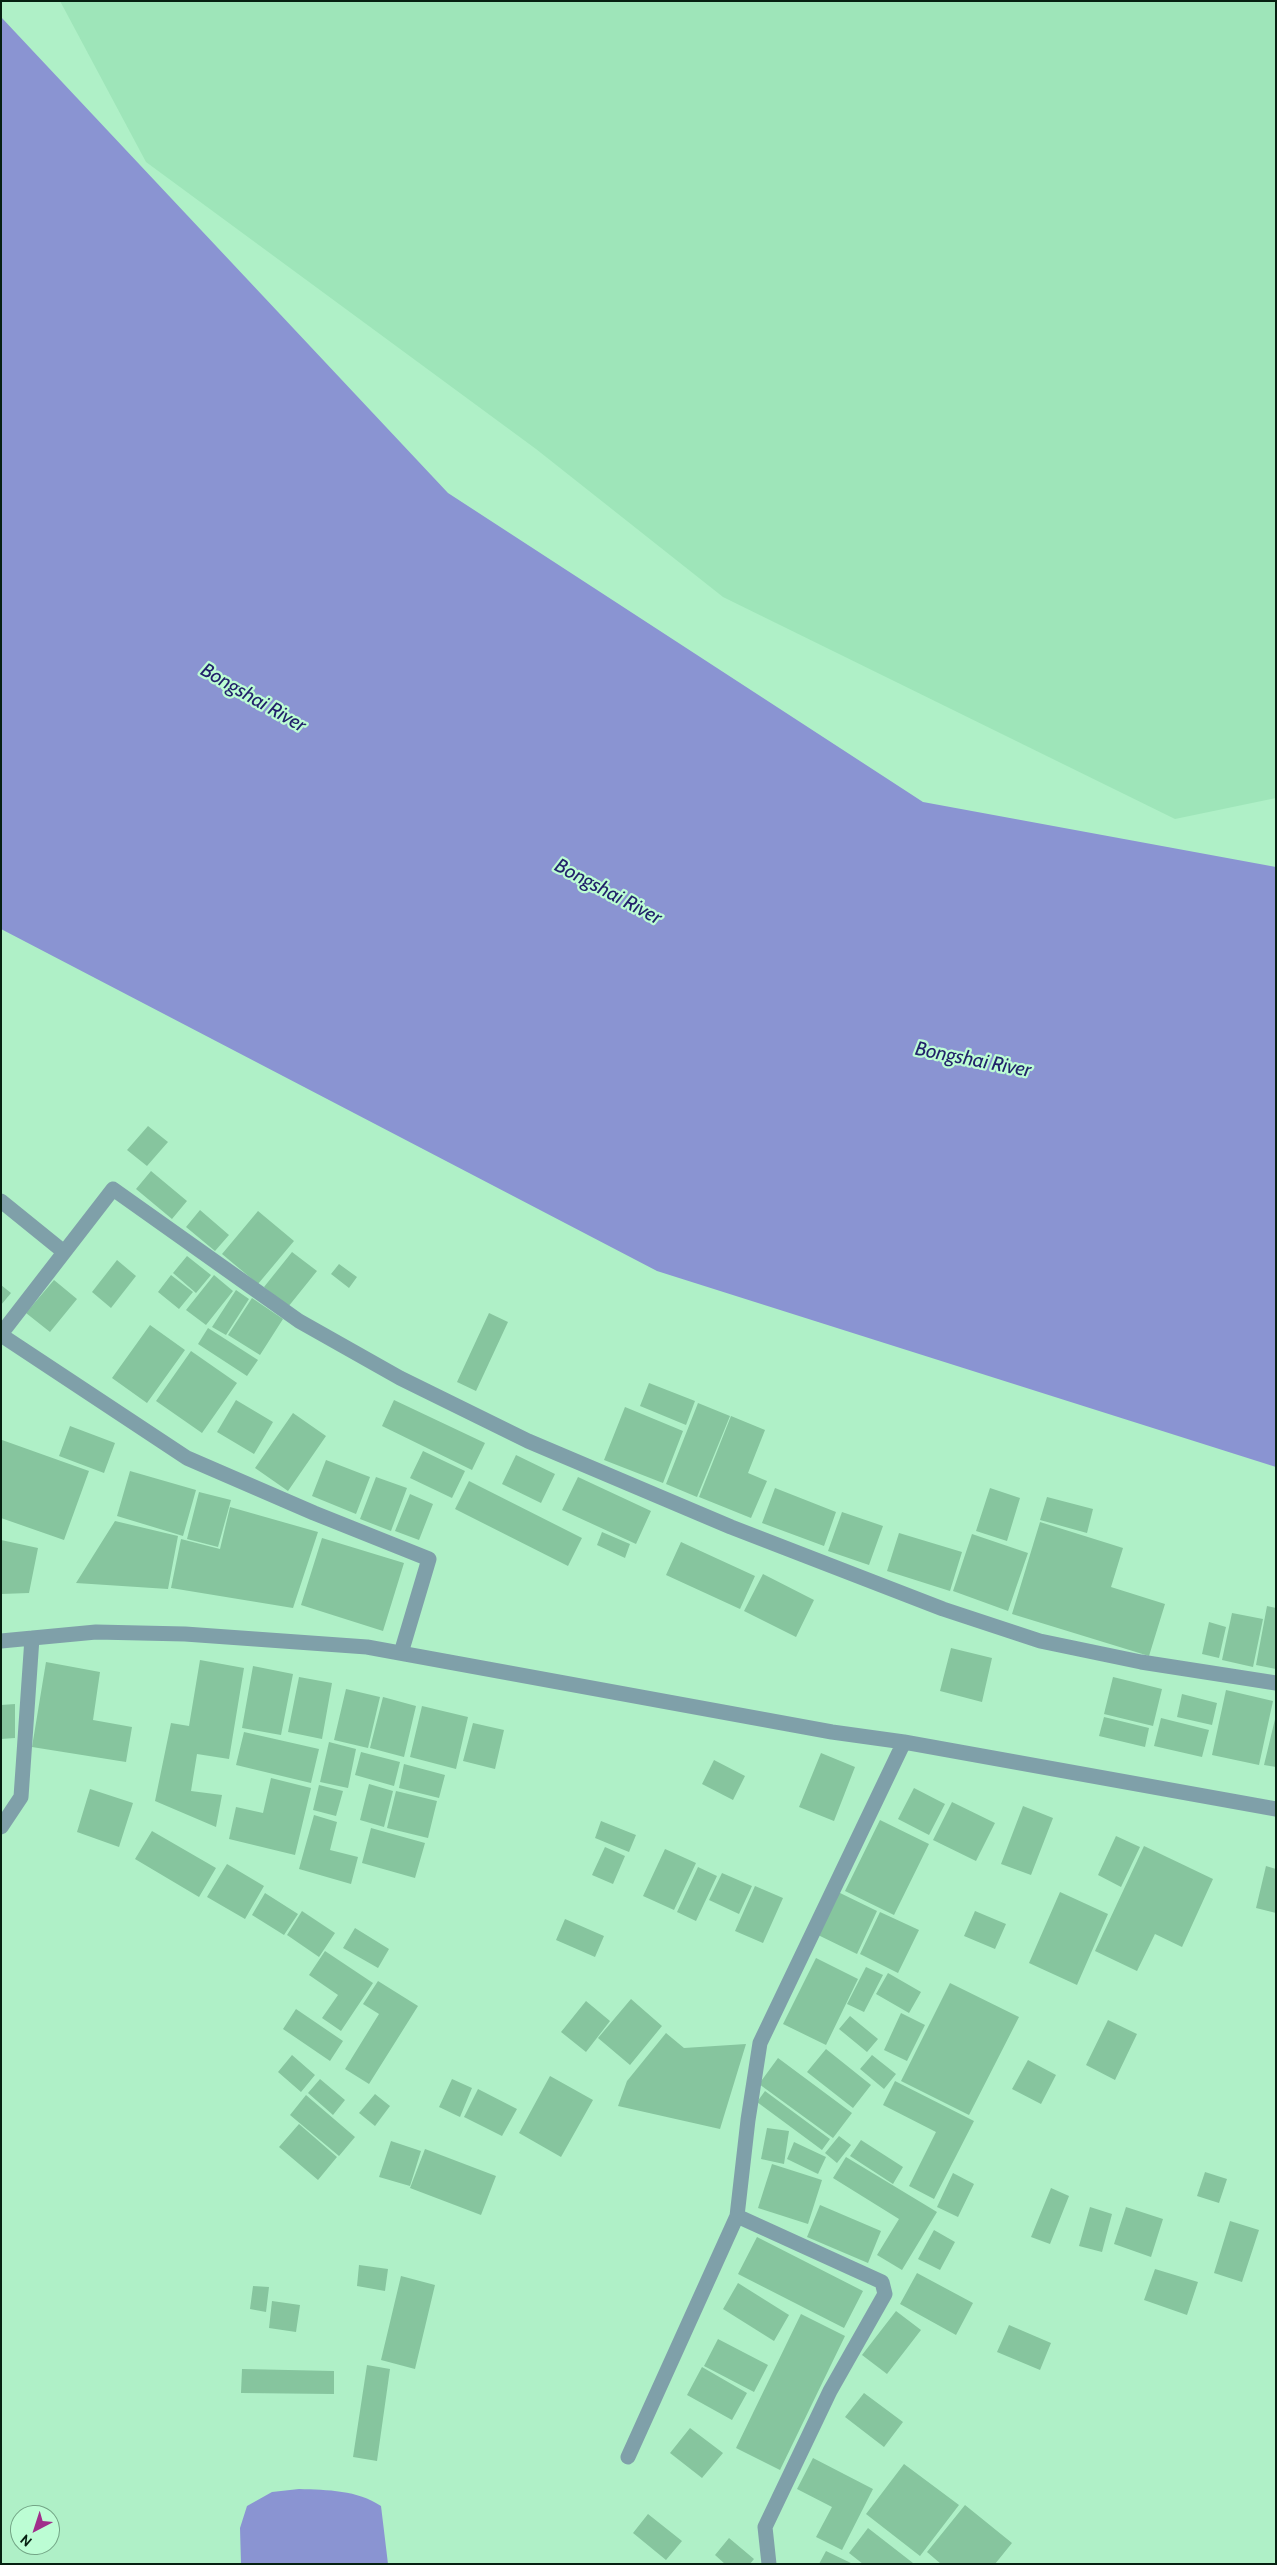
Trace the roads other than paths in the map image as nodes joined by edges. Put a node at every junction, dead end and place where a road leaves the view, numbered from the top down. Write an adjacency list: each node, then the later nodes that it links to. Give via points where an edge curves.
1 (1, 1201): 2 (street)
2 (64, 1252): 3 (street); 7 (street, via 113,1189 299,1321 400,1378 528,1441 731,1527 943,1609 1040,1642 1141,1662)
3 (1, 1334): 6 (street, via 188,1458 429,1559)
4 (32, 1638): 5 (street); 6 (street, via 96,1632 185,1634 367,1647); 10 (street, via 21,1797)
5 (1, 1641)
6 (401, 1654): 8 (street, via 832,1732)
7 (1276, 1682)
8 (904, 1742): 9 (street); 11 (street, via 760,2043)
9 (1276, 1809)
10 (1, 1827)
11 (737, 2216): 12 (street); 13 (street, via 882,2282 885,2294 830,2392 764,2527)
12 (628, 2457)
13 (769, 2564)

